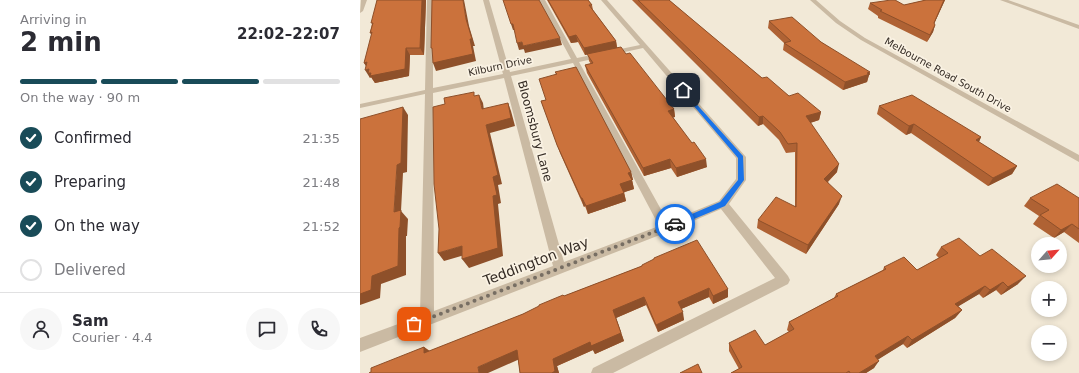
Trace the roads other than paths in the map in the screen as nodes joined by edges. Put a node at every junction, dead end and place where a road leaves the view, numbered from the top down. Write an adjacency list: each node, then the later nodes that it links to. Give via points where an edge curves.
1 (364, 0): 8 (street)
2 (430, 0): 13 (street)
3 (486, 0): 12 (street, Bloomsbury Lane)
4 (542, 0): 11 (street)
5 (604, 0): 10 (street)
6 (813, 0): 15 (street, Melbourne Road South Drive, via 862,39)
7 (1003, 0): 9 (street)
8 (360, 11)
9 (1079, 27)
10 (644, 46): 11 (street, Kilburn Drive); 16 (street, via 741,157 741,180)
11 (575, 61): 12 (street, Kilburn Drive); 17 (street)
12 (507, 75): 13 (street, Kilburn Drive); 18 (street, Bloomsbury Lane)
13 (429, 91): 14 (street, Kilburn Drive); 19 (street)
14 (360, 106)
15 (1079, 159)
16 (723, 204): 17 (street, Teddington Way); 21 (street, via 784,280)
17 (666, 228): 18 (street, Teddington Way)
18 (560, 268): 19 (street, Teddington Way)
19 (427, 319): 20 (street, Teddington Way)
20 (360, 345)
21 (598, 373)

